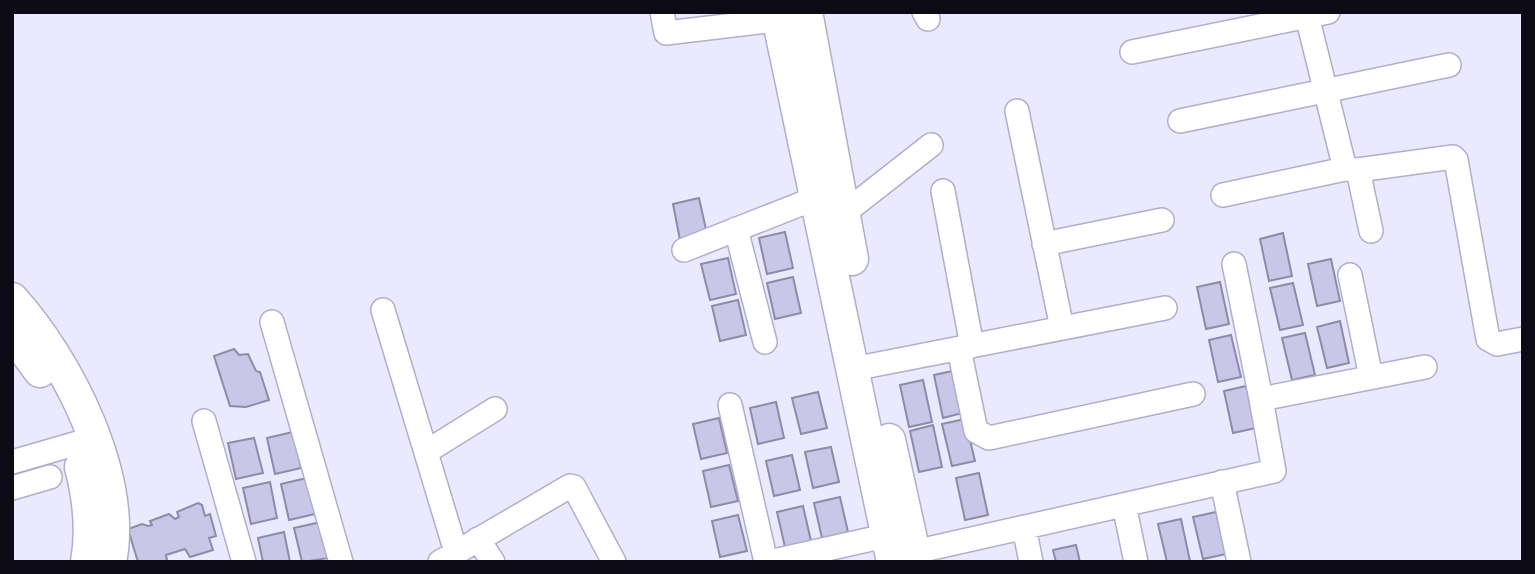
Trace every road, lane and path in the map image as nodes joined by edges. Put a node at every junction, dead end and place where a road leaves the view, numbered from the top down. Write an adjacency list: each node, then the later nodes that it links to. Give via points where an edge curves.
1 (662, 12): 3 (street, via 666,33)
2 (1313, 14): 4 (street); 7 (street)
3 (792, 15): 14 (street)
4 (1232, 21): 5 (street)
5 (1132, 52)
6 (1450, 65): 7 (street)
7 (1326, 91): 9 (street); 11 (street)
8 (1017, 111): 18 (street)
9 (1180, 121)
10 (931, 145): 14 (street)
11 (1351, 169): 13 (street); 17 (street); 28 (street, via 1453,157 1488,339 1497,344)
12 (943, 191): 30 (street)
13 (1223, 195)
14 (829, 206): 16 (street); 31 (street)
15 (1162, 220): 18 (street)
16 (736, 229): 19 (street); 29 (street)
17 (1371, 231)
18 (1044, 244): 26 (street)
19 (684, 250)
20 (1234, 264): 35 (street)
21 (1350, 275): 33 (street)
22 (12, 299): 39 (street, via 29,317 74,390)
23 (1165, 307): 26 (street)
24 (383, 310): 40 (street)
25 (272, 322): 53 (street)
26 (1062, 328): 30 (street)
27 (12, 333): 39 (street)
28 (1523, 339)
29 (765, 342)
30 (965, 347): 31 (street); 34 (street, via 976,432 989,438)
31 (863, 367): 48 (street)
32 (1426, 367): 33 (street)
33 (1371, 377): 35 (street)
34 (1193, 394)
35 (1261, 399): 43 (street, via 1274,471)
36 (730, 405): 56 (street)
37 (495, 409): 40 (street)
38 (204, 421): 52 (street)
39 (85, 441): 41 (street); 50 (street); 51 (street, via 113,517)
40 (426, 452): 49 (street)
41 (12, 462)
42 (50, 477): 44 (street)
43 (1222, 482): 45 (street); 59 (street)
44 (12, 488)
45 (1124, 505): 46 (street); 58 (street)
46 (1024, 527): 48 (street); 57 (street)
47 (478, 539): 49 (street); 54 (street); 55 (street, via 570,486)
48 (902, 550): 56 (street)
49 (448, 557)
50 (87, 562)
51 (110, 562)
52 (244, 562)
53 (341, 562)
54 (493, 562)
55 (614, 562)
56 (768, 562)
57 (1031, 562)
58 (1136, 562)
59 (1240, 562)

